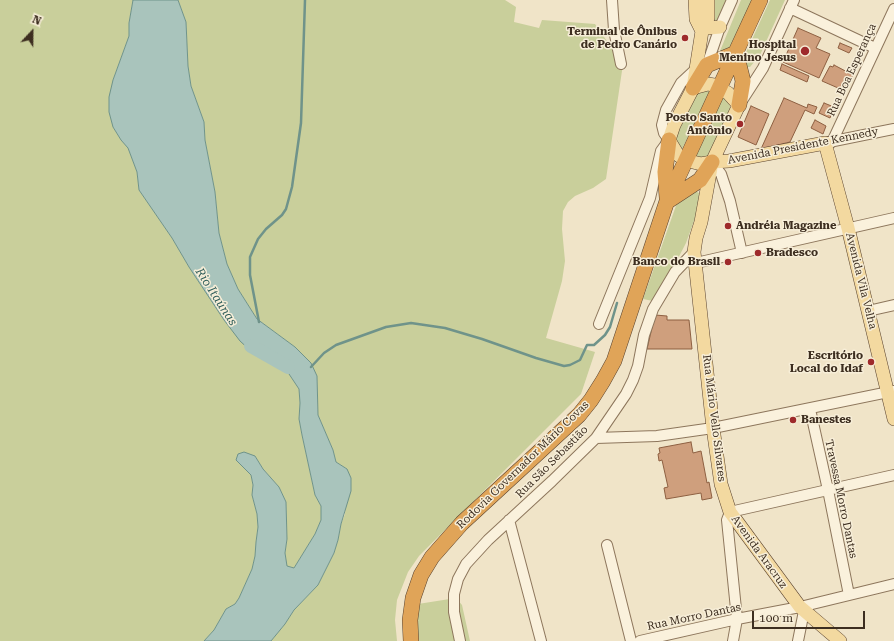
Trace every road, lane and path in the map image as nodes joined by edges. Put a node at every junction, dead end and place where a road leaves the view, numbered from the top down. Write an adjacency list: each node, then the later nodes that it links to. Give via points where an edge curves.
1 (612, 0): 12 (street, via 614,30)
2 (695, 0): 9 (main road, via 696,19)
3 (708, 0): 9 (main road, via 708,15)
4 (732, 0): 8 (street)
5 (760, 0): 11 (highway, Rodovia Governador Mário Covas)
6 (792, 4): 10 (street); 16 (street, via 763,68)
7 (894, 9): 10 (street, Rua Boa Esperança)
8 (720, 27): 9 (main road); 13 (street)
9 (703, 29): 13 (main road)
10 (875, 48): 19 (street, Rua Boa Esperança)
11 (736, 53): 13 (highway); 14 (highway, Rodovia Governador Mário Covas); 16 (highway, via 743,81)
12 (621, 64)
13 (701, 67): 15 (highway); 18 (street, via 681,83 666,110 662,125)
14 (720, 87): 15 (main road, via 708,84); 16 (main road); 20 (highway, Rodovia Governador Mário Covas)
15 (693, 88): 18 (main road)
16 (739, 105): 21 (main road)
17 (894, 129): 19 (street, Avenida Presidente Kennedy)
18 (669, 140): 20 (main road, via 678,155); 22 (highway, via 665,172); 29 (street, via 662,151 650,198)
19 (829, 142): 21 (main road, Avenida Presidente Kennedy); 24 (main road, Avenida Vila Velha)
20 (685, 160): 21 (main road, Avenida Presidente Kennedy, via 701,164); 22 (highway, Rodovia Governador Mário Covas)
21 (712, 162): 22 (highway, via 700,180); 25 (street, via 721,174 730,201); 26 (main road, via 696,238)
22 (667, 201): 45 (highway, Rodovia Governador Mário Covas, via 614,361 603,381 579,415 462,523 432,557 421,575 413,598)
23 (894, 218): 24 (street)
24 (848, 228): 25 (street); 28 (main road, Avenida Vila Velha)
25 (742, 253): 26 (street)
26 (695, 257): 33 (main road, Rua Mário Vello Silvares); 34 (street, Rua São Sebastião, via 674,272 653,309 633,380)
27 (894, 305): 28 (street)
28 (868, 311): 30 (main road, Avenida Vila Velha)
29 (598, 324)
30 (891, 392): 31 (street); 32 (main road, Avenida Vila Velha)
31 (810, 409): 33 (street); 36 (street, Travessa Morro Dantas)
32 (894, 419)
33 (713, 428): 34 (street, via 657,436); 37 (main road, Rua Mário Vello Silvares, via 721,484)
34 (596, 438): 38 (street, Rua São Sebastião)
35 (894, 475): 36 (street)
36 (828, 490): 37 (street); 41 (street, Travessa Morro Dantas)
37 (730, 512): 42 (main road, Avenida Aracruz); 43 (street, Rua Mário Vello Silvares, via 727,520)
38 (509, 520): 46 (street, Rua São Sebastião, via 466,564 458,579 454,594 454,612); 47 (street)
39 (607, 545): 48 (street)
40 (894, 584): 41 (street, Rua Morro Dantas)
41 (849, 595): 42 (street, Rua Morro Dantas)
42 (802, 609): 43 (street, Rua Morro Dantas); 51 (street); 52 (main road, Avenida Aracruz)
43 (737, 619): 44 (street, Rua Morro Dantas); 50 (street, Rua Mário Vello Silvares)
44 (666, 638): 49 (street, Rua Morro Dantas)
45 (411, 641)
46 (460, 641)
47 (541, 641)
48 (631, 641)
49 (640, 641)
50 (733, 641)
51 (798, 641)
52 (840, 641)

